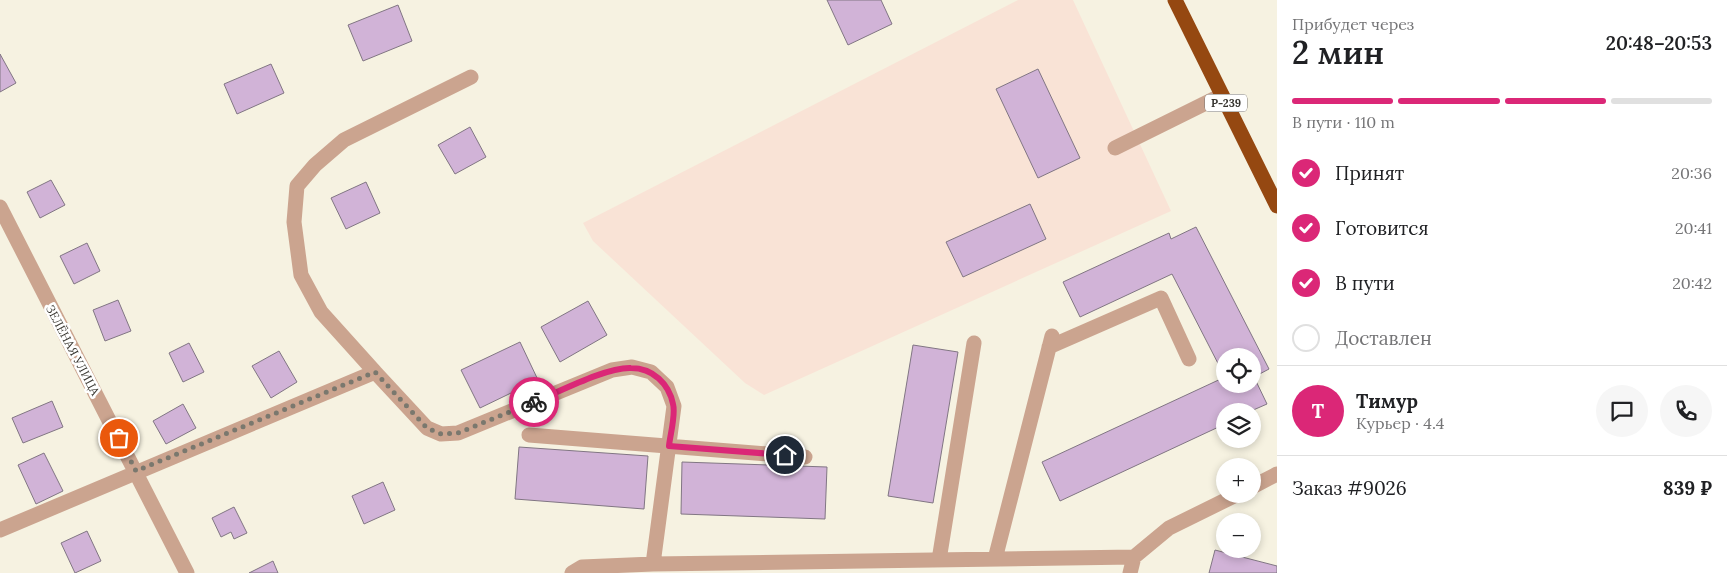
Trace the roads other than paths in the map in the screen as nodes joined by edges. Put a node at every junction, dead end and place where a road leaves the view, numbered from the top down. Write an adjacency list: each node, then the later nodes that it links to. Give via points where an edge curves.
1 (1175, 0): 3 (highway, Р-239)
2 (471, 77): 9 (street, via 344,140 297,186 294,222 300,275 321,312)
3 (1222, 95): 4 (street); 5 (highway, Р-239)
4 (1115, 148)
5 (1277, 206)
6 (0, 207): 13 (street, ЗЕЛЁНАЯ УЛИЦА)
7 (974, 343): 19 (street)
8 (1189, 359): 20 (street, via 1161,298 1050,341)
9 (375, 372): 11 (street, via 427,428 441,434 458,433 612,370 632,367 651,372 667,387 674,406); 13 (street)
10 (529, 435): 11 (street)
11 (669, 446): 12 (street); 21 (street)
12 (805, 457)
13 (136, 471): 17 (street); 22 (street, ЗЕЛЁНАЯ УЛИЦА)
14 (1277, 474): 15 (street)
15 (1261, 482)
16 (1220, 503): 18 (street, via 1169,528)
17 (0, 530)
18 (1134, 557): 20 (street); 24 (street)
19 (940, 560): 20 (street); 21 (street)
20 (995, 560)
21 (653, 564): 23 (street, via 582,567)
22 (187, 573)
23 (572, 573)
24 (1130, 573)

